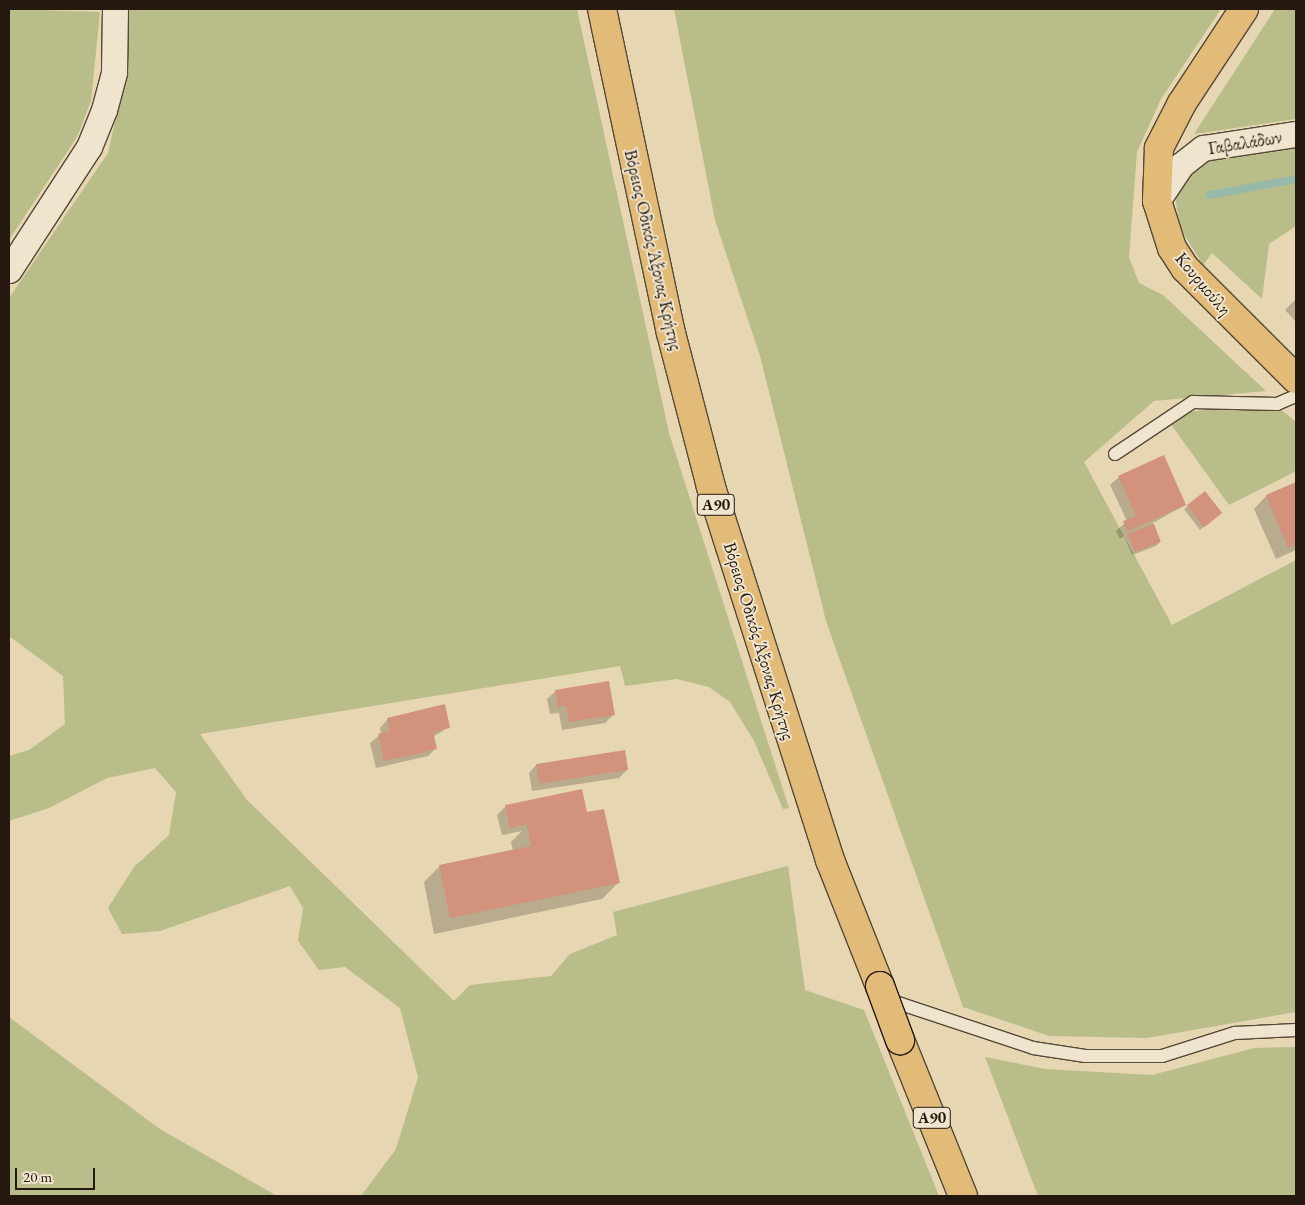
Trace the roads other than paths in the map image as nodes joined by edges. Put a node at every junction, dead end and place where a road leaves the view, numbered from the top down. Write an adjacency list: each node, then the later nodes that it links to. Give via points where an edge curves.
1 (115, 9): 6 (street, via 114,72 104,110 89,147)
2 (602, 9): 10 (main road, Βόρειος Οδικός Άξονας Κρήτης / Α90, via 671,332 711,487 830,860)
3 (1244, 9): 5 (main road, Κουρμούλη, via 1182,103 1159,148)
4 (1296, 134): 5 (street, Γαβαλάδων, via 1203,148 1181,165)
5 (1157, 201): 7 (main road, Κουρμούλη, via 1172,248 1185,268)
6 (9, 270)
7 (1296, 379)
8 (1296, 396): 9 (lane, via 1277,404 1193,402)
9 (1115, 454)
10 (878, 991): 11 (lane, via 1033,1048 1085,1056 1162,1056 1235,1033); 12 (main road, Βόρειος Οδικός Άξονας Κρήτης / Α90, bridge)
11 (1296, 1030)
12 (963, 1196)

